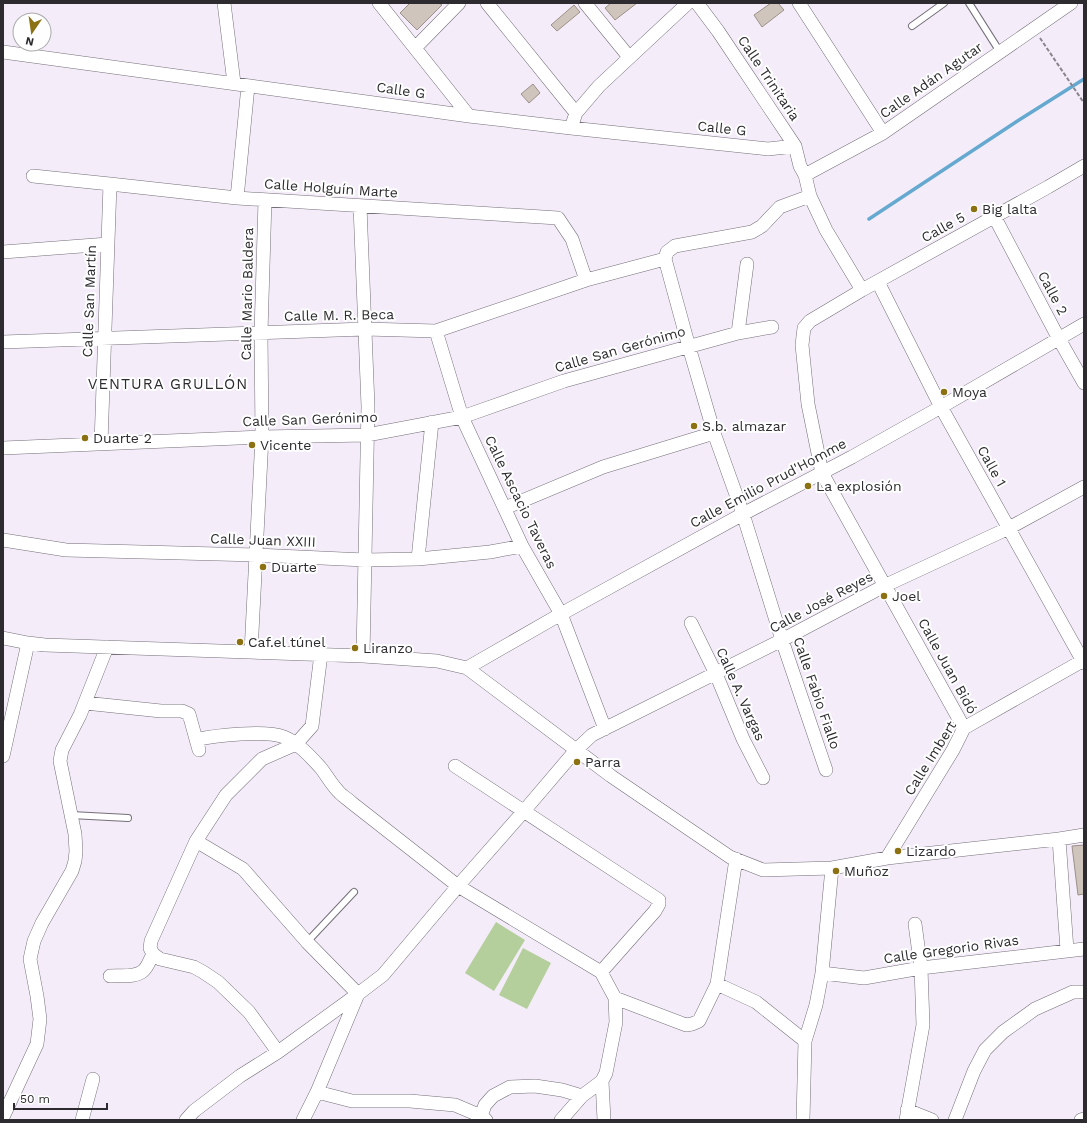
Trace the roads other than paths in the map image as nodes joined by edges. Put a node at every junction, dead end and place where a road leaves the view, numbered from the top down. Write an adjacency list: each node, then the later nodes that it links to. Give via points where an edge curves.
1 (224, 3): 17 (street)
2 (379, 3): 13 (street)
3 (459, 3): 13 (street)
4 (487, 3): 19 (street)
5 (585, 3): 16 (street)
6 (688, 3): 16 (street)
7 (697, 3): 23 (street, Calle Trinitaria)
8 (944, 3): 12 (lane)
9 (969, 3): 15 (lane)
10 (1071, 3): 15 (street, Calle Adán Agutar)
11 (801, 4): 22 (street)
12 (912, 26)
13 (415, 48): 20 (street)
14 (3, 52): 17 (street, Calle G)
15 (1000, 52): 22 (street, Calle Adán Agutar)
16 (629, 57): 19 (street, via 598,86)
17 (234, 83): 18 (street, Calle G)
18 (248, 86): 20 (street, Calle G); 29 (street)
19 (576, 113): 21 (street)
20 (470, 116): 21 (street, Calle G)
21 (571, 128): 23 (street, Calle G, via 768,149)
22 (883, 133): 25 (street, Calle Adán Agutar)
23 (795, 146): 25 (street, Calle Trinitaria)
24 (1084, 166): 32 (street, Calle 5)
25 (805, 175): 28 (street, Calle Trinitaria)
26 (33, 176): 27 (street, Calle Holguín Marte)
27 (110, 184): 29 (street, Calle Holguín Marte); 33 (street, Calle San Martín)
28 (810, 196): 35 (street, via 780,207 762,226 752,232 675,246 667,252); 39 (street, Calle Trinitaria, via 826,230)
29 (237, 198): 30 (street, Calle Holguín Marte)
30 (265, 200): 31 (street, Calle Holguín Marte); 44 (street, Calle Mario Baldera)
31 (360, 206): 37 (street, Calle Holguín Marte, via 558,218 572,239); 42 (street)
32 (994, 216): 38 (street, Calle 5); 47 (street, Calle 2)
33 (108, 244): 34 (street); 46 (street, Calle San Martín)
34 (3, 252)
35 (665, 259): 37 (street, Calle M. R. Beca); 49 (street, Calle Fabio Fiallo)
36 (747, 264): 45 (street)
37 (586, 280): 43 (street, Calle M. R. Beca)
38 (878, 282): 39 (street, Calle 5); 51 (street, Calle 1)
39 (862, 290): 59 (street, Calle 5, via 810,321 804,328 802,345 808,404)
40 (1084, 324): 47 (street, Calle Emilio Prud'Homme)
41 (772, 327): 45 (street, Calle San Gerónimo)
42 (365, 329): 43 (street, Calle M. R. Beca); 44 (street, Calle M. R. Beca); 55 (street)
43 (436, 330): 52 (street, Calle Ascacio Taveras)
44 (261, 333): 46 (street, Calle M. R. Beca); 56 (street, Calle Mario Baldera)
45 (738, 333): 49 (street, Calle San Gerónimo)
46 (104, 339): 48 (street, Calle M. R. Beca); 57 (street, Calle San Martín)
47 (1059, 339): 50 (street, Calle 2); 51 (street, Calle Emilio Prud'Homme)
48 (3, 342)
49 (689, 347): 52 (street, Calle San Gerónimo, via 564,381); 54 (street, Calle Fabio Fiallo)
50 (1084, 383)
51 (941, 407): 59 (street, Calle Emilio Prud'Homme); 63 (street, Calle 1)
52 (462, 418): 53 (street, Calle San Gerónimo); 61 (street, Calle Ascacio Taveras)
53 (432, 422): 55 (street, Calle San Gerónimo); 67 (street)
54 (714, 433): 61 (street, via 603,467); 62 (street, Calle Fabio Fiallo)
55 (367, 435): 56 (street, Calle San Gerónimo); 68 (street)
56 (262, 436): 57 (street, Calle San Gerónimo); 66 (street, Calle Mario Baldera)
57 (101, 444): 58 (street, Calle San Gerónimo)
58 (3, 448)
59 (822, 473): 62 (street, Calle Emilio Prud'Homme); 69 (street, Calle Juan Bidó)
60 (1084, 487): 63 (street, Calle José Reyes)
61 (504, 508): 65 (street, Calle Ascacio Taveras)
62 (743, 514): 70 (street, Calle Emilio Prud'Homme); 73 (street, Calle Fabio Fiallo)
63 (1008, 528): 69 (street, Calle José Reyes); 79 (street, Calle 1)
64 (3, 540): 66 (street, Calle Juan XXIII, via 66,550)
65 (522, 546): 67 (street, Calle Juan XXIII); 70 (street, Calle Ascacio Taveras)
66 (256, 555): 68 (street, Calle Juan XXIII); 76 (street, Calle Mario Baldera)
67 (418, 559): 68 (street, Calle Juan XXIII)
68 (365, 560): 78 (street)
69 (884, 586): 73 (street, Calle José Reyes); 83 (street, Calle Juan Bidó)
70 (562, 614): 80 (street, Calle Emilio Prud'Homme); 84 (street, Calle Ascacio Taveras)
71 (691, 622): 81 (street, Calle A. Vargas)
72 (3, 638): 74 (street)
73 (782, 640): 81 (street, Calle José Reyes); 89 (street, Calle Fabio Fiallo)
74 (28, 643): 75 (street); 87 (street)
75 (107, 647): 76 (street); 82 (street)
76 (251, 652): 77 (street)
77 (321, 654): 78 (street); 85 (street, via 312,726)
78 (364, 656): 80 (street, via 437,661)
79 (1084, 662): 83 (street, Calle Imbert)
80 (467, 668): 86 (street)
81 (716, 674): 84 (street, Calle José Reyes); 90 (street, Calle A. Vargas)
82 (85, 703): 85 (street, via 186,712 189,714 197,745 205,738 266,734 284,737); 92 (street, via 62,750 60,762)
83 (964, 728): 97 (street, Calle Imbert)
84 (605, 729): 86 (street, Calle José Reyes, via 592,735)
85 (296, 744): 96 (street, via 262,759 226,795); 100 (street, via 320,767 338,791)
86 (576, 750): 91 (street, Calle José Reyes); 98 (street)
87 (3, 756)
88 (455, 766): 91 (street)
89 (826, 770)
90 (762, 778)
91 (524, 811): 100 (street, Calle José Reyes); 108 (street, via 659,900 655,911)
92 (70, 815): 93 (lane); 122 (street, via 76,851 72,871 42,923 30,959 40,1019 37,1044)
93 (128, 818)
94 (1084, 835): 95 (street)
95 (1059, 839): 97 (street); 105 (street)
96 (196, 841): 103 (street, via 243,869); 106 (street, via 151,941 150,948)
97 (887, 858): 99 (street)
98 (736, 859): 99 (street, via 763,870); 111 (street)
99 (832, 868): 109 (street)
100 (458, 886): 108 (street); 113 (street, Calle José Reyes, via 383,975)
101 (354, 892): 103 (lane)
102 (915, 924): 107 (street)
103 (307, 942): 113 (street)
104 (1084, 948): 105 (street, Calle Gregorio Rivas)
105 (1067, 950): 107 (street, Calle Gregorio Rivas)
106 (153, 954): 110 (street, via 142,972); 116 (street, via 160,959 194,968 218,982 249,1012)
107 (921, 968): 109 (street, Calle Gregorio Rivas, via 864,978); 121 (street, via 923,1025)
108 (601, 972): 114 (street)
109 (822, 973): 115 (street)
110 (110, 976)
111 (718, 984): 114 (street, via 699,1021 686,1025); 115 (street, via 756,1002)
112 (1084, 992): 131 (street, via 1073,992 1035,1009 1003,1032 985,1050)
113 (358, 994): 116 (street, Calle José Reyes); 119 (street)
114 (614, 998): 118 (street, via 616,1022 606,1073)
115 (805, 1041): 129 (street)
116 (278, 1052): 125 (street, Calle José Reyes, via 240,1076)
117 (93, 1079): 124 (street)
118 (602, 1081): 120 (street); 128 (street)
119 (317, 1092): 123 (street, via 352,1101 410,1101 456,1105); 126 (street)
120 (582, 1096): 123 (street, via 535,1086 510,1087 493,1096 485,1105); 127 (street)
121 (907, 1115): 130 (street)
122 (3, 1117)
123 (483, 1118)
124 (82, 1120)
125 (186, 1120)
126 (303, 1120)
127 (561, 1120)
128 (604, 1120)
129 (803, 1120)
130 (932, 1120)
131 (955, 1120)

